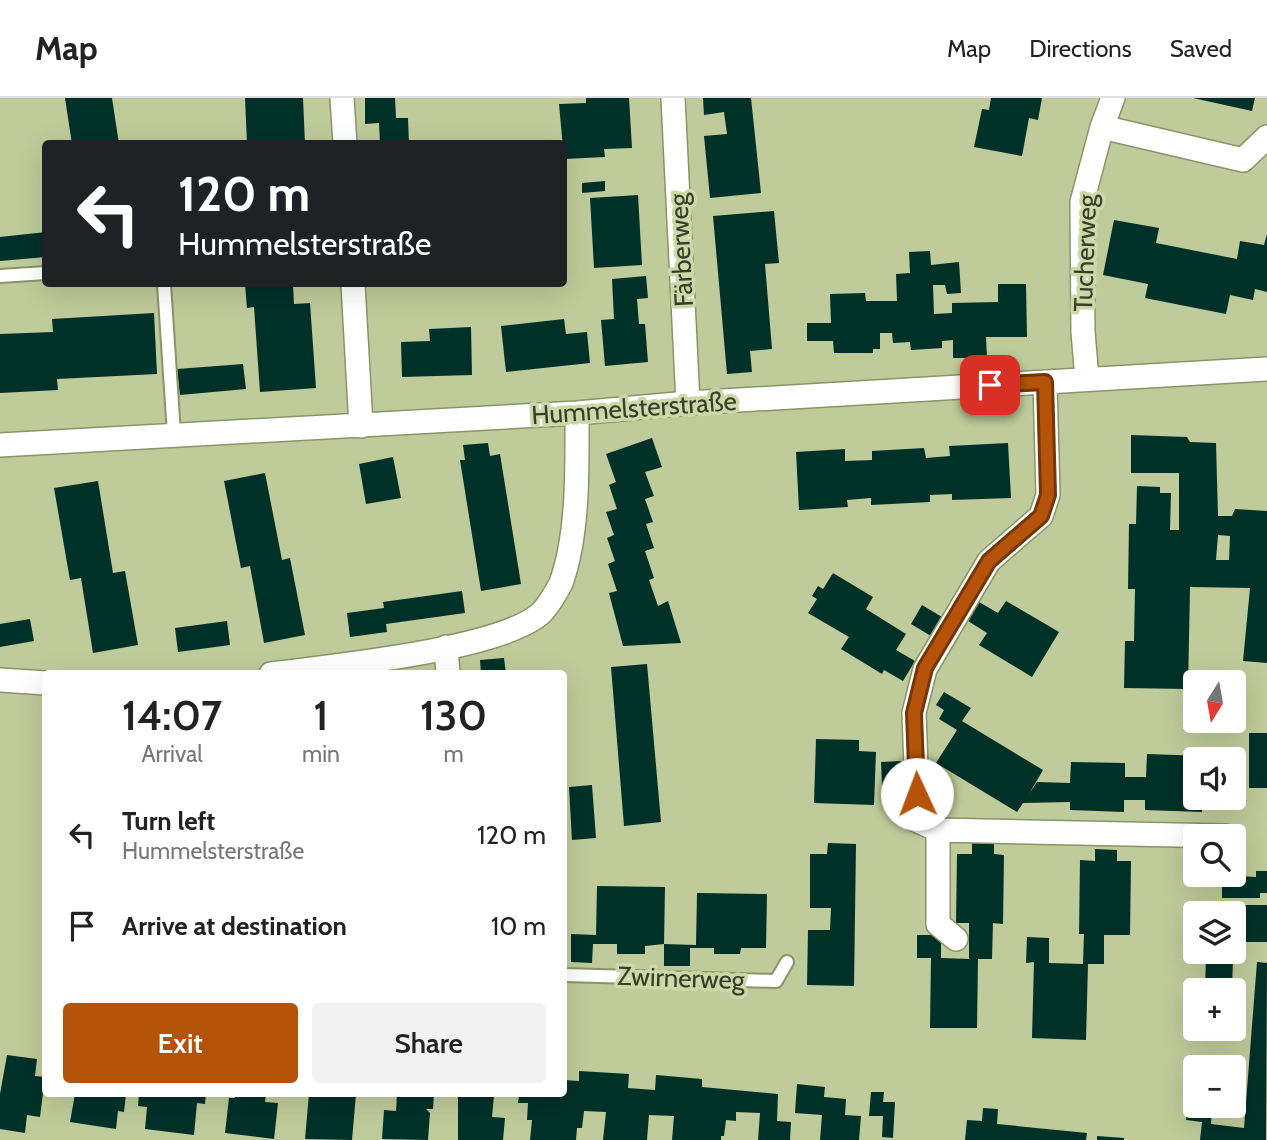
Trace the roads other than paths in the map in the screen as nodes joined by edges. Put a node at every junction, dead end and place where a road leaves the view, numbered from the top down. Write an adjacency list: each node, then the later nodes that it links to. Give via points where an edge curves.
1 (342, 98): 6 (street)
2 (673, 98): 14 (street, Färberweg)
3 (1113, 98): 4 (street, Tucherweg)
4 (1102, 127): 5 (street, via 1242,160); 12 (street, Tucherweg, via 1082,202)
5 (1267, 137)
6 (345, 140)
7 (42, 273): 8 (lane)
8 (0, 276)
9 (164, 287): 17 (lane)
10 (353, 287): 16 (street)
11 (1267, 369): 12 (street, Hummelsterstraße)
12 (1087, 379): 13 (street, Hummelsterstraße)
13 (1045, 382): 14 (street, Hummelsterstraße); 24 (street, via 1048,495 1041,516 989,561 925,668 914,713 918,821)
14 (688, 403): 15 (street, Hummelsterstraße)
15 (578, 413): 16 (street, Hummelsterstraße); 19 (street, via 574,516 560,584 540,614 500,634)
16 (361, 426): 17 (street, Hummelsterstraße)
17 (174, 435): 18 (street, Hummelsterstraße)
18 (0, 445)
19 (446, 647): 20 (street); 21 (street)
20 (297, 670)
21 (448, 670)
22 (0, 680): 23 (street)
23 (42, 683)
24 (938, 830): 25 (street); 26 (street, via 938,924)
25 (1183, 835)
26 (956, 939)
27 (787, 962): 28 (lane, Zwirnerweg, via 776,981)
28 (567, 975)

